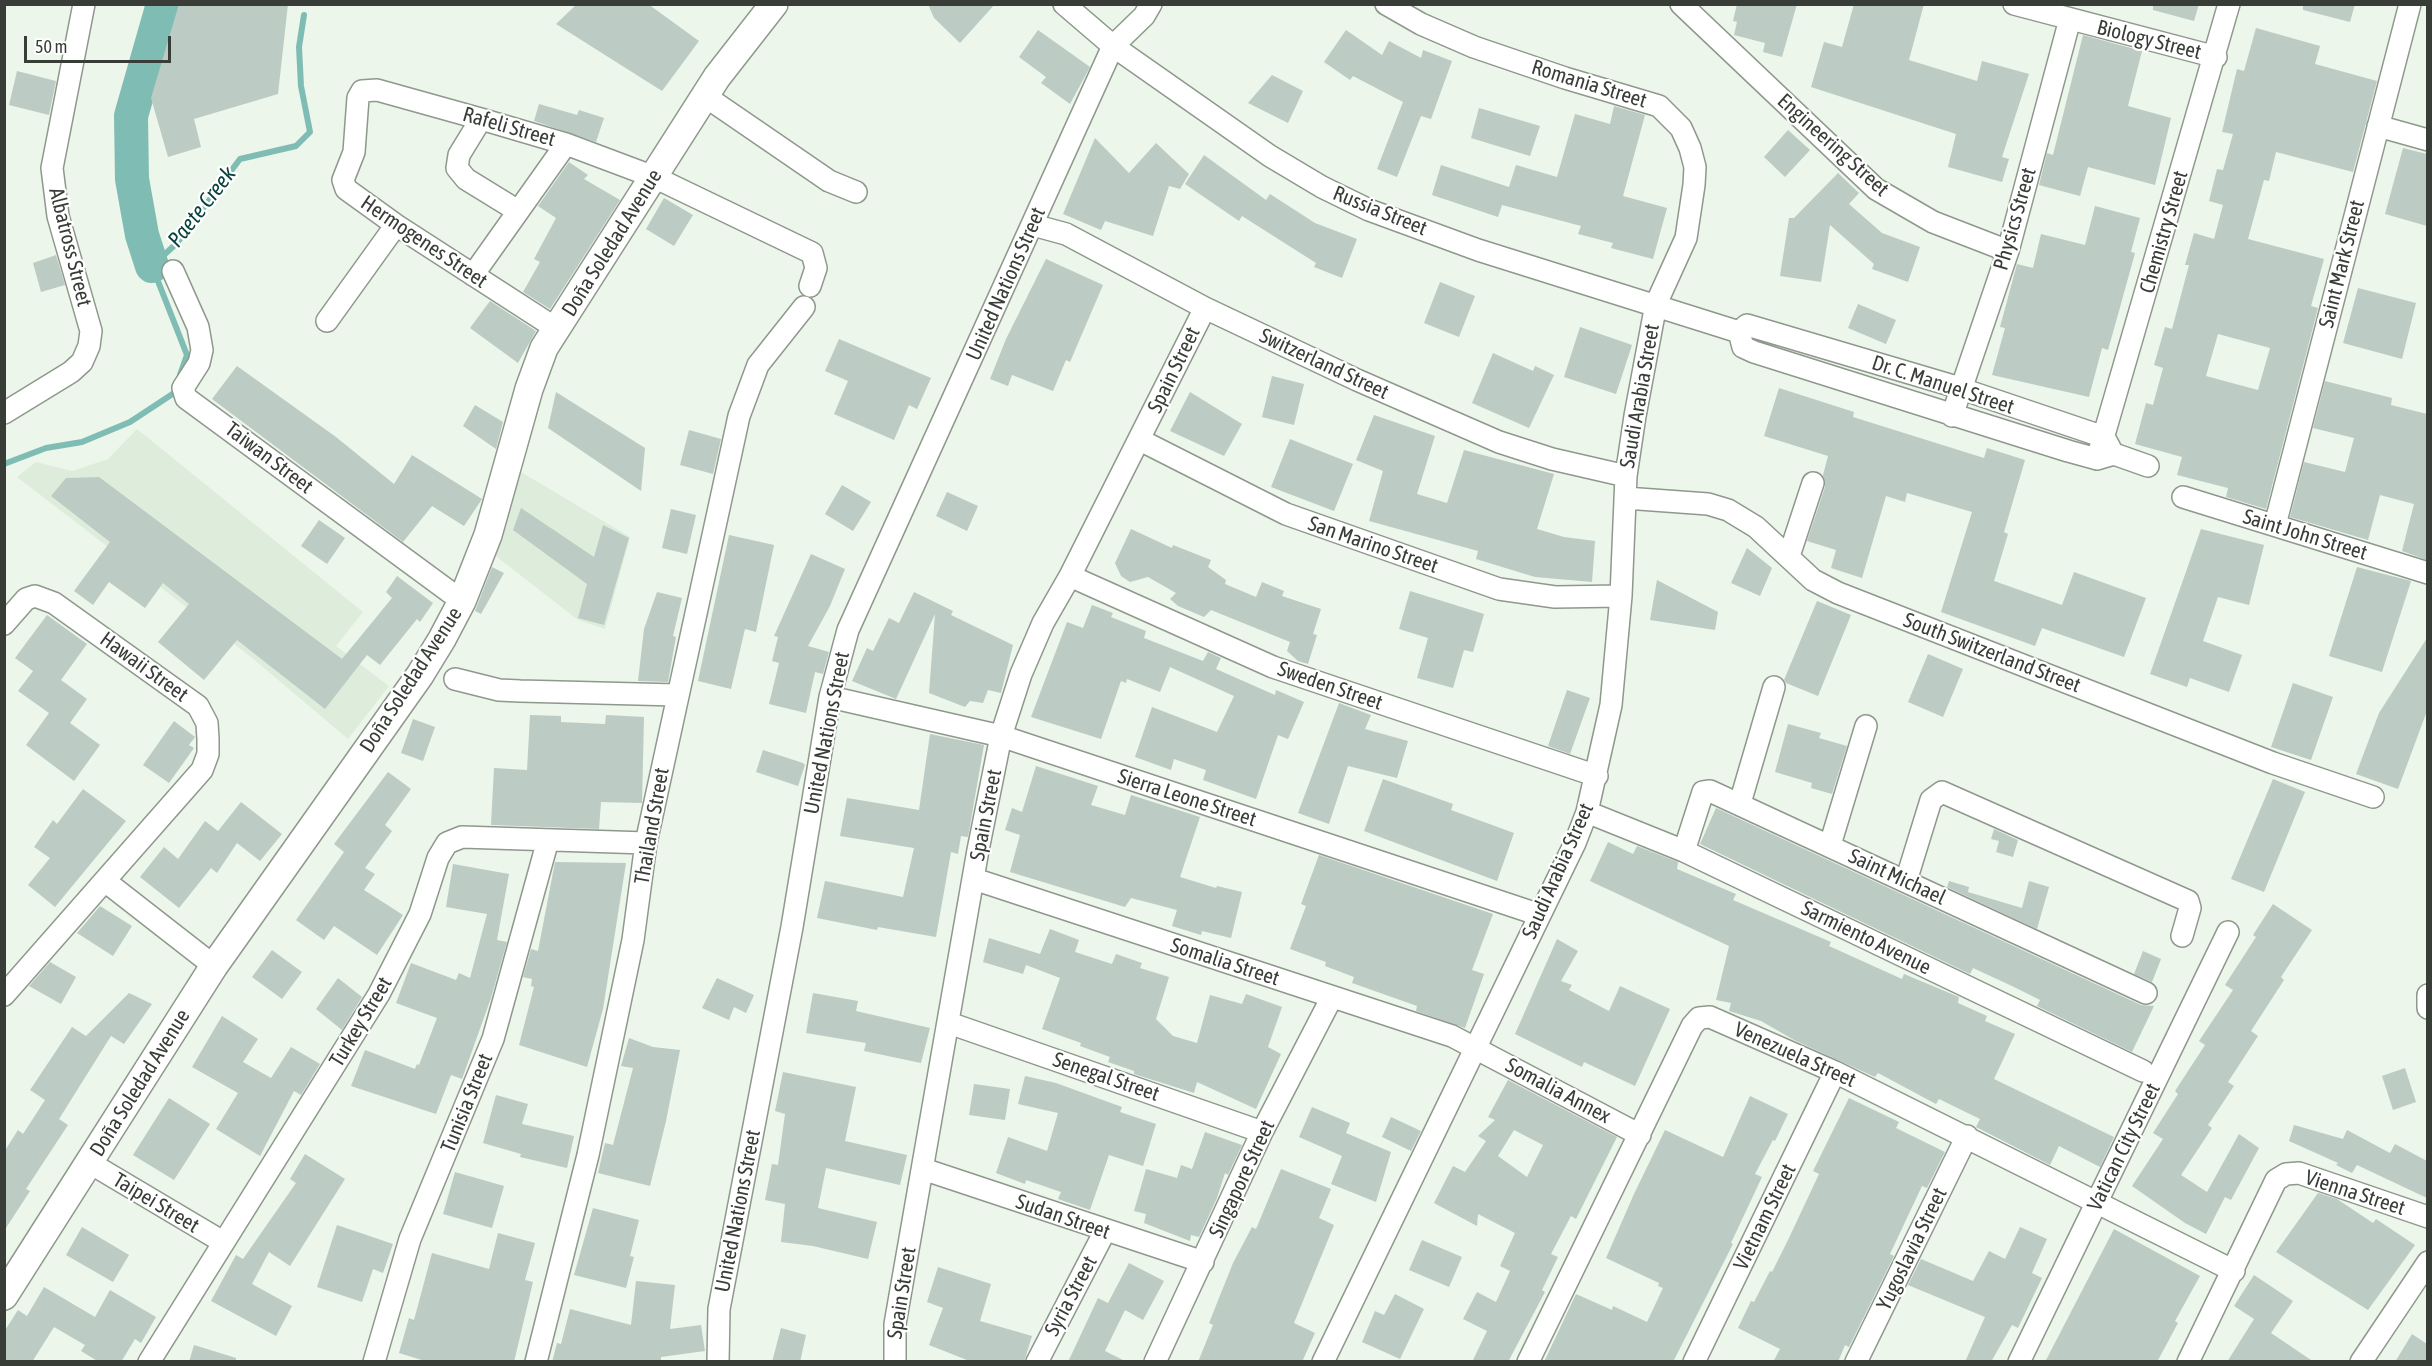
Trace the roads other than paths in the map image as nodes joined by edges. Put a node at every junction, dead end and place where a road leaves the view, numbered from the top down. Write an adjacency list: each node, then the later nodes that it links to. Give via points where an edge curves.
1 (84, 4): 36 (street, Albatross Street, via 52,168 58,216 92,331 82,362)
2 (774, 4): 14 (main road, Doña Soledad Avenue)
3 (1064, 4): 11 (street, Russia Street)
4 (1151, 4): 11 (street)
5 (1386, 4): 28 (street, Romania Street, via 1474,47 1659,106 1671,115 1690,148 1694,185 1686,238)
6 (1681, 4): 24 (street, Engineering Street, via 1876,189 1933,222)
7 (2014, 4): 10 (street, Biology Street)
8 (2229, 4): 12 (street, Chemistry Street)
9 (2410, 4): 16 (street, Saint Mark Street)
10 (2070, 19): 12 (street, Biology Street); 24 (street, Physics Street)
11 (1113, 46): 23 (street, United Nations Street); 28 (street, Russia Street, via 1270,156 1369,210 1478,250)
12 (2216, 57): 39 (street, Chemistry Street)
13 (362, 91): 15 (street, Rafeli Street, via 377,90); 22 (street, Hermogenes Street, via 358,98 354,152 344,184)
14 (705, 96): 19 (main road, Doña Soledad Avenue); 20 (street, via 829,181)
15 (481, 119): 18 (street, Rafeli Street); 21 (street, via 459,155 457,168)
16 (2378, 126): 17 (street); 45 (street, Saint Mark Street)
17 (2427, 140)
18 (566, 144): 19 (street, Rafeli Street); 21 (street)
19 (654, 177): 27 (street, Rafeli Street, via 812,252 816,268); 33 (main road, Doña Soledad Avenue)
20 (856, 192)
21 (518, 211): 26 (street)
22 (396, 225): 26 (street, Hermogenes Street); 31 (street)
23 (1033, 225): 30 (street, Switzerland Street, via 1066,234); 55 (street, United Nations Street, via 848,630)
24 (2008, 251): 35 (street, Physics Street)
25 (173, 271): 50 (street, Taiwan Street, via 198,327 202,350 199,363 183,388 186,398)
26 (473, 275): 33 (street, Hermogenes Street)
27 (810, 286)
28 (1656, 304): 34 (street, Russia Street); 41 (street, Saudi Arabia Street)
29 (804, 307): 54 (street, Thailand Street, via 758,365 742,407)
30 (1205, 308): 38 (street, Spain Street); 41 (street, Switzerland Street, via 1499,442)
31 (327, 321)
32 (1761, 329): 34 (street, Russia Street, via 1747,325); 35 (street, Dr. C. Manuel Street)
33 (557, 330): 50 (main road, Doña Soledad Avenue, via 536,367 488,535)
34 (1739, 332): 37 (street, Dr. C. Manuel Street, via 1743,347)
35 (1961, 390): 37 (street, Physics Street); 39 (street, Dr. C. Manuel Street)
36 (4, 413)
37 (1952, 416): 39 (street, Dr. C. Manuel Street)
38 (1140, 441): 48 (street, Spain Street); 49 (street, San Marino Street, via 1287,514 1499,589 1555,597)
39 (2105, 450): 40 (street, Dr. C. Manuel Street)
40 (2148, 466)
41 (1626, 476): 44 (street, Saudi Arabia Street)
42 (1813, 483): 46 (street)
43 (2182, 497): 45 (street, Saint John Street)
44 (1625, 498): 46 (street, South Switzerland Street, via 1707,504 1728,510 1750,522); 49 (street, Saudi Arabia Street)
45 (2275, 525): 47 (street, Saint John Street)
46 (1789, 556): 59 (street, South Switzerland Street, via 1814,580 1838,593 2273,763)
47 (2427, 573)
48 (1070, 576): 57 (street, Spain Street, via 1031,648); 58 (street, Sweden Street, via 1273,667)
49 (1621, 596): 58 (street, Saudi Arabia Street, via 1611,705)
50 (462, 601): 72 (main road, Doña Soledad Avenue, via 420,675)
51 (4, 624): 68 (street, Hawaii Street, via 26,599 34,596 54,603 198,706 207,723 208,754 202,770)
52 (455, 679): 54 (street, via 499,690)
53 (1774, 687): 60 (street)
54 (677, 695): 63 (street, Thailand Street)
55 (830, 697): 57 (street, Sierra Leone Street); 96 (street, United Nations Street, via 792,927 719,1309)
56 (1866, 726): 64 (street)
57 (1001, 736): 66 (street, Spain Street); 69 (street, Sierra Leone Street)
58 (1597, 776): 61 (street, Saudi Arabia Street)
59 (2373, 797)
60 (1740, 803): 64 (street, Saint Michael); 65 (street, Saint Michael, via 1704,792)
61 (1587, 812): 65 (street, Sarmiento Avenue); 69 (street, Saudi Arabia Street)
62 (548, 840): 63 (street, Turkey Street); 88 (street, Turkey Street, via 462,837 447,843 438,858 420,914 379,994); 94 (street, Tunisia Street, via 493,1039 410,1239)
63 (646, 843): 95 (street, Thailand Street, via 633,940 593,1133)
64 (1830, 845): 67 (street, Saint Michael)
65 (1684, 851): 78 (street, Sarmiento Avenue)
66 (974, 879): 75 (street, Somalia Street); 76 (street, Spain Street)
67 (1906, 880): 71 (street, via 1931,800 1942,792 2188,901 2190,908); 73 (street, Saint Michael)
68 (105, 881): 72 (street); 74 (street, Hawaii Street)
69 (1540, 915): 77 (street, Saudi Arabia Street)
70 (2229, 932): 85 (street, Vatican City Street)
71 (2182, 936)
72 (214, 966): 83 (main road, Doña Soledad Avenue)
73 (2146, 993)
74 (4, 995)
75 (1332, 997): 77 (street, Somalia Street, via 1420,1024); 80 (street, Singapore Street)
76 (949, 1023): 80 (street, Senegal Street); 84 (street, Spain Street)
77 (1476, 1048): 81 (street, Somalia Annex); 100 (street, Saudi Arabia Street)
78 (2143, 1071)
79 (1835, 1072): 81 (street, Venezuela Street, via 1710,1017 1699,1018); 82 (street, Venezuela Street); 102 (street, Vietnam Street)
80 (1262, 1132): 89 (street, Singapore Street)
81 (1640, 1135): 101 (street, Venezuela Street)
82 (1967, 1136): 85 (street, Venezuela Street); 103 (street, Yugoslavia Street)
83 (90, 1163): 88 (street, Taipei Street); 92 (main road, Doña Soledad Avenue)
84 (923, 1169): 87 (street, Sudan Street); 97 (street, Spain Street, via 894,1331)
85 (2097, 1202): 91 (street, Venezuela Street); 104 (street, Vatican City Street)
86 (2427, 1217): 91 (street, Vienna Street, via 2299,1173 2286,1174 2276,1180)
87 (1105, 1231): 89 (street, Sudan Street); 98 (street, Syria Street)
88 (223, 1242): 93 (street, Turkey Street)
89 (1203, 1262): 99 (street, Singapore Street)
90 (2427, 1262): 106 (street)
91 (2234, 1271): 105 (street, Vienna Street)
92 (4, 1296)
93 (149, 1362)
94 (374, 1362)
95 (536, 1362)
96 (718, 1362)
97 (895, 1362)
98 (1037, 1362)
99 (1155, 1362)
100 (1323, 1362)
101 (1528, 1362)
102 (1694, 1362)
103 (1856, 1362)
104 (2019, 1362)
105 (2188, 1362)
106 (2361, 1362)

